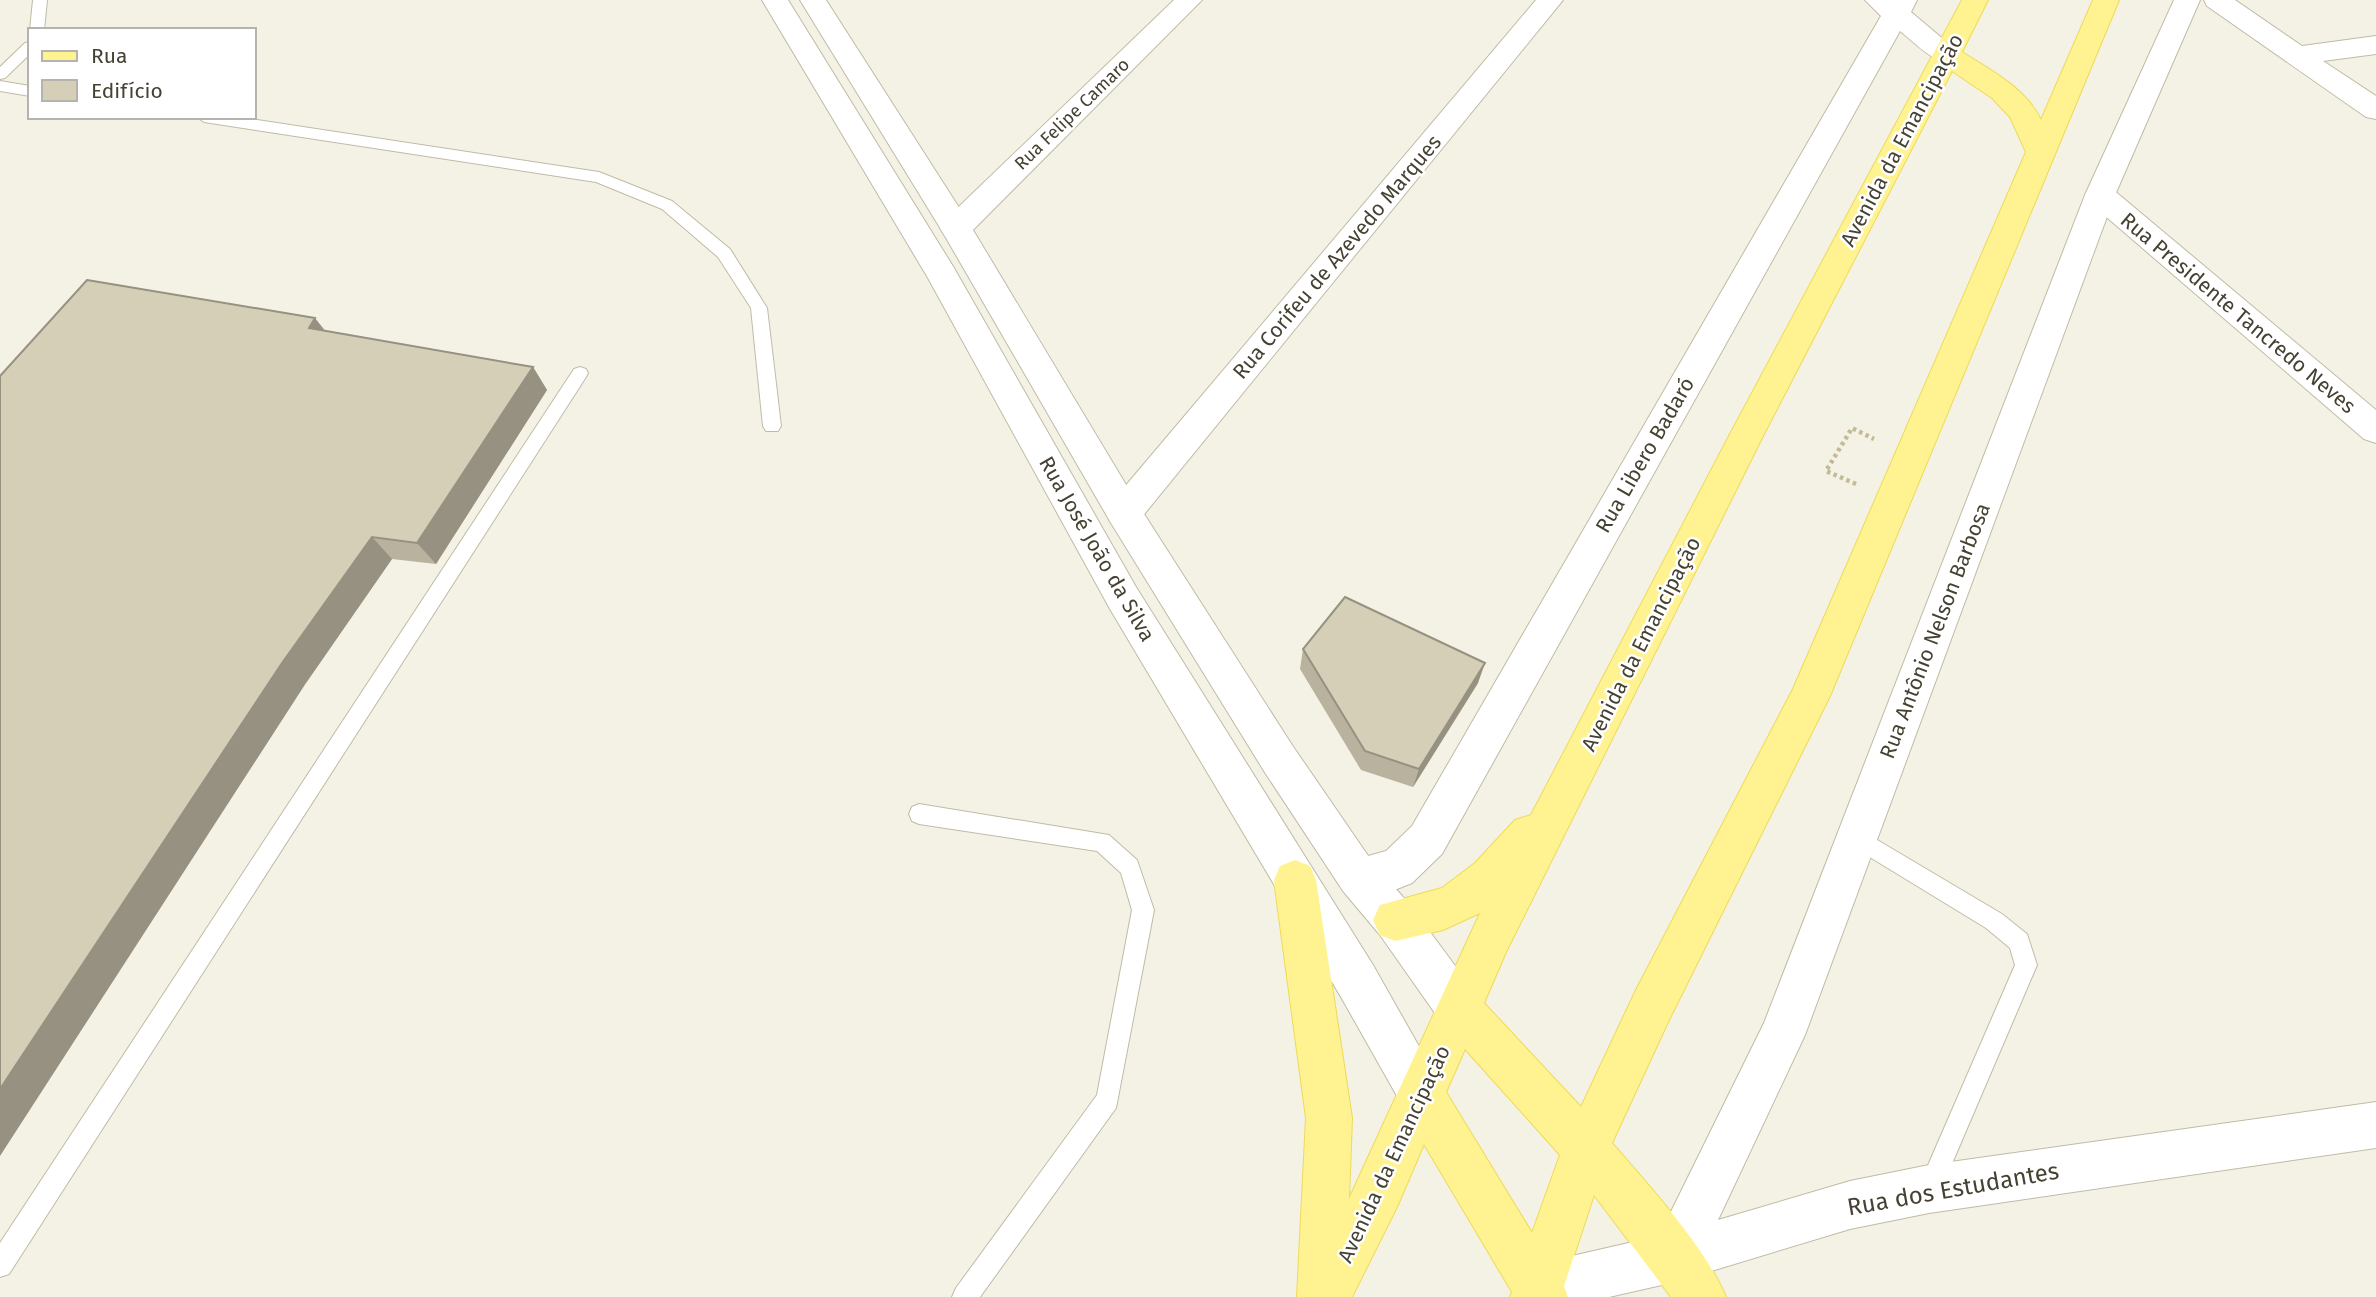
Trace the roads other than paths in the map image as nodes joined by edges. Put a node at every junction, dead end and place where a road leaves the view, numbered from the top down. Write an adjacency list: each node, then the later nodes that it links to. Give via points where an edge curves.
1 (40, 0): 11 (lane)
2 (775, 0): 32 (street, Rua José João da Silva, via 943,276 1123,598)
3 (813, 0): 23 (street, Rua José João da Silva)
4 (1189, 0): 23 (street, Rua Felipe Camaro)
5 (1550, 0): 27 (street, Rua Corifeu de Azevedo Marques)
6 (1975, 0): 14 (main road, Avenida da Emancipação)
7 (2106, 0): 21 (main road)
8 (2187, 0): 22 (street, Rua Antônio Nelson Barbosa)
9 (2217, 0): 15 (street)
10 (1893, 5): 14 (street); 31 (street, Rua Libero Badaró, via 1427,840 1397,869)
11 (37, 28)
12 (2376, 45): 15 (street)
13 (28, 48): 16 (lane)
14 (1948, 55): 21 (main road, via 2002,92 2023,113); 28 (main road, Avenida da Emancipação)
15 (2300, 55): 19 (street)
16 (0, 75)
17 (0, 86): 18 (lane)
18 (28, 91)
19 (2376, 110)
20 (217, 119): 25 (lane, via 599,177 667,205 724,253 759,308)
21 (2042, 154): 37 (main road, via 1810,696 1652,1006)
22 (2100, 195): 26 (street, Rua Presidente Tancredo Neves); 30 (street, Rua Antônio Nelson Barbosa)
23 (956, 228): 27 (street, Rua José João da Silva)
24 (580, 373): 40 (lane)
25 (772, 426)
26 (2376, 430)
27 (1124, 513): 31 (street, Rua José João da Silva)
28 (1558, 804): 33 (main road, via 1462,901); 34 (main road, Avenida da Emancipação)
29 (919, 814): 42 (lane, via 1102,842 1130,867 1143,910 1108,1100)
30 (1857, 838): 38 (lane, via 1994,921 2019,942 2026,965); 39 (street, Rua Antônio Nelson Barbosa, via 1782,1035)
31 (1358, 877): 33 (street, Rua José João da Silva)
32 (1295, 880): 35 (street, Rua José João da Silva); 43 (main road, via 1329,1118)
33 (1395, 920): 34 (street, Rua José João da Silva)
34 (1460, 1010): 35 (main road, Avenida da Emancipação); 37 (main road)
35 (1422, 1096): 41 (main road); 43 (main road, Avenida da Emancipação, via 1380,1190)
36 (2376, 1125): 38 (street, Rua dos Estudantes)
37 (1586, 1148): 39 (main road); 41 (main road)
38 (1929, 1189): 39 (street, Rua dos Estudantes, via 1850,1205)
39 (1675, 1257): 41 (street, Rua dos Estudantes); 44 (main road)
40 (0, 1265)
41 (1538, 1294)
42 (965, 1297)
43 (1323, 1297)
44 (1701, 1297)

